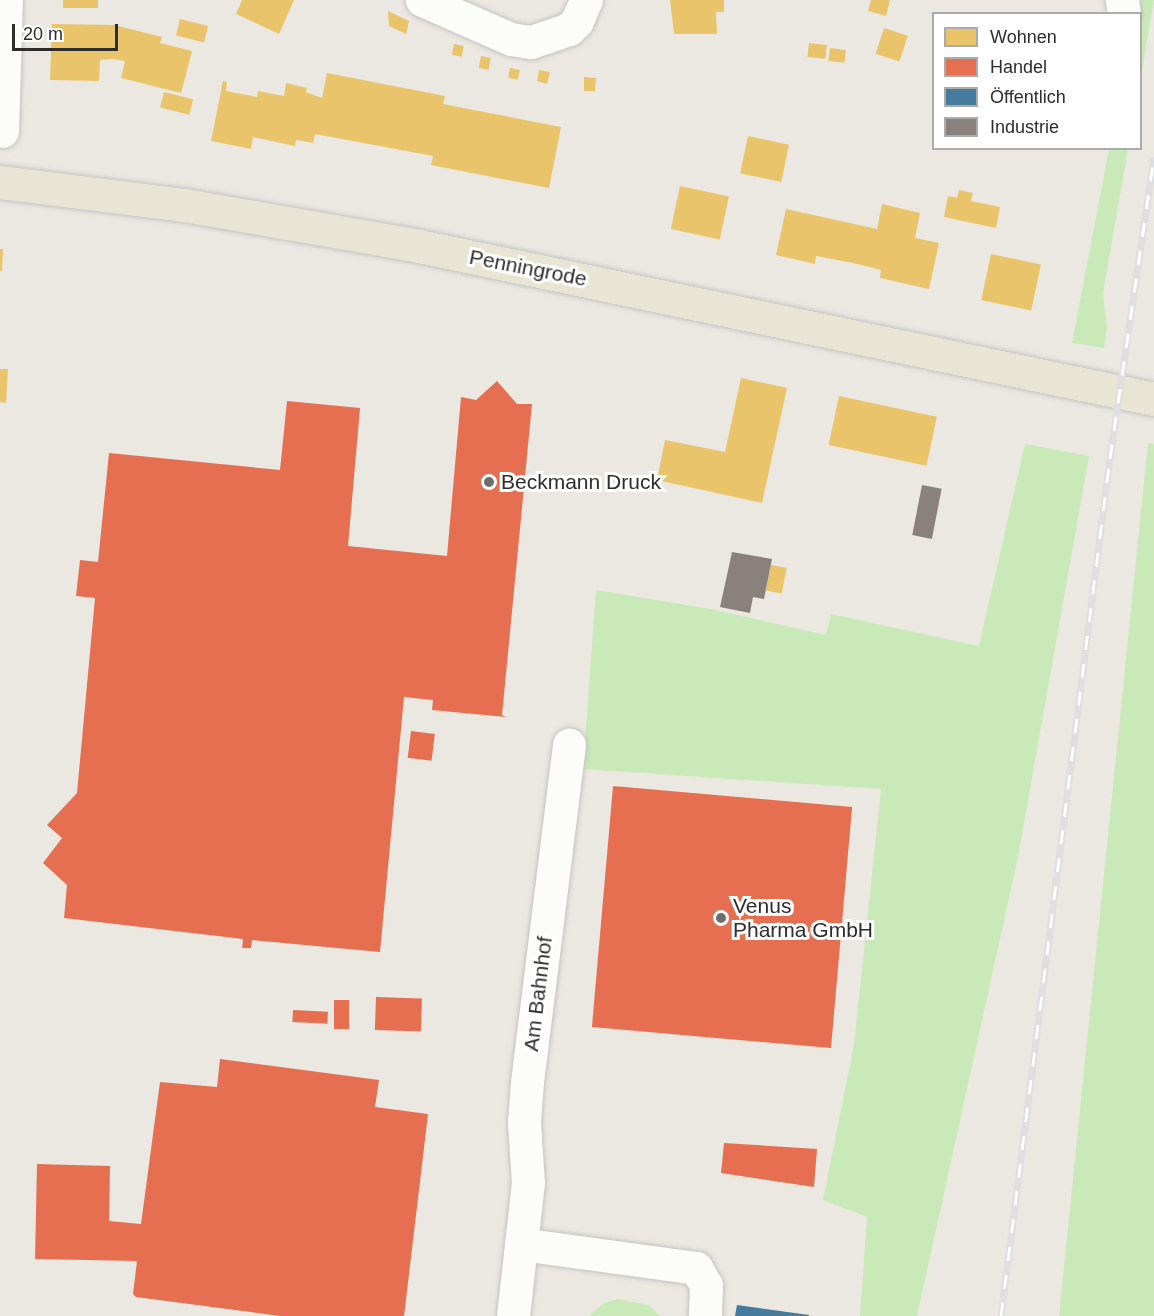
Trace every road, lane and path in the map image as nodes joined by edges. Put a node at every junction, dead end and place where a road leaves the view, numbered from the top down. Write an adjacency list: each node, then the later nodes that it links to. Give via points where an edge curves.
1 (6, 0): 4 (street)
2 (422, 0): 3 (street, via 511,39 531,42 568,29 578,21)
3 (586, 0)
4 (2, 131)
5 (0, 182): 6 (main road, Penningrode, via 185,205 419,246)
6 (1154, 399)
7 (569, 745): 8 (street, Am Bahnhof, via 527,1082 524,1122 528,1183)
8 (521, 1244): 9 (street, Am Bahnhof); 10 (street, via 696,1268 706,1285)
9 (513, 1316)
10 (705, 1316)

